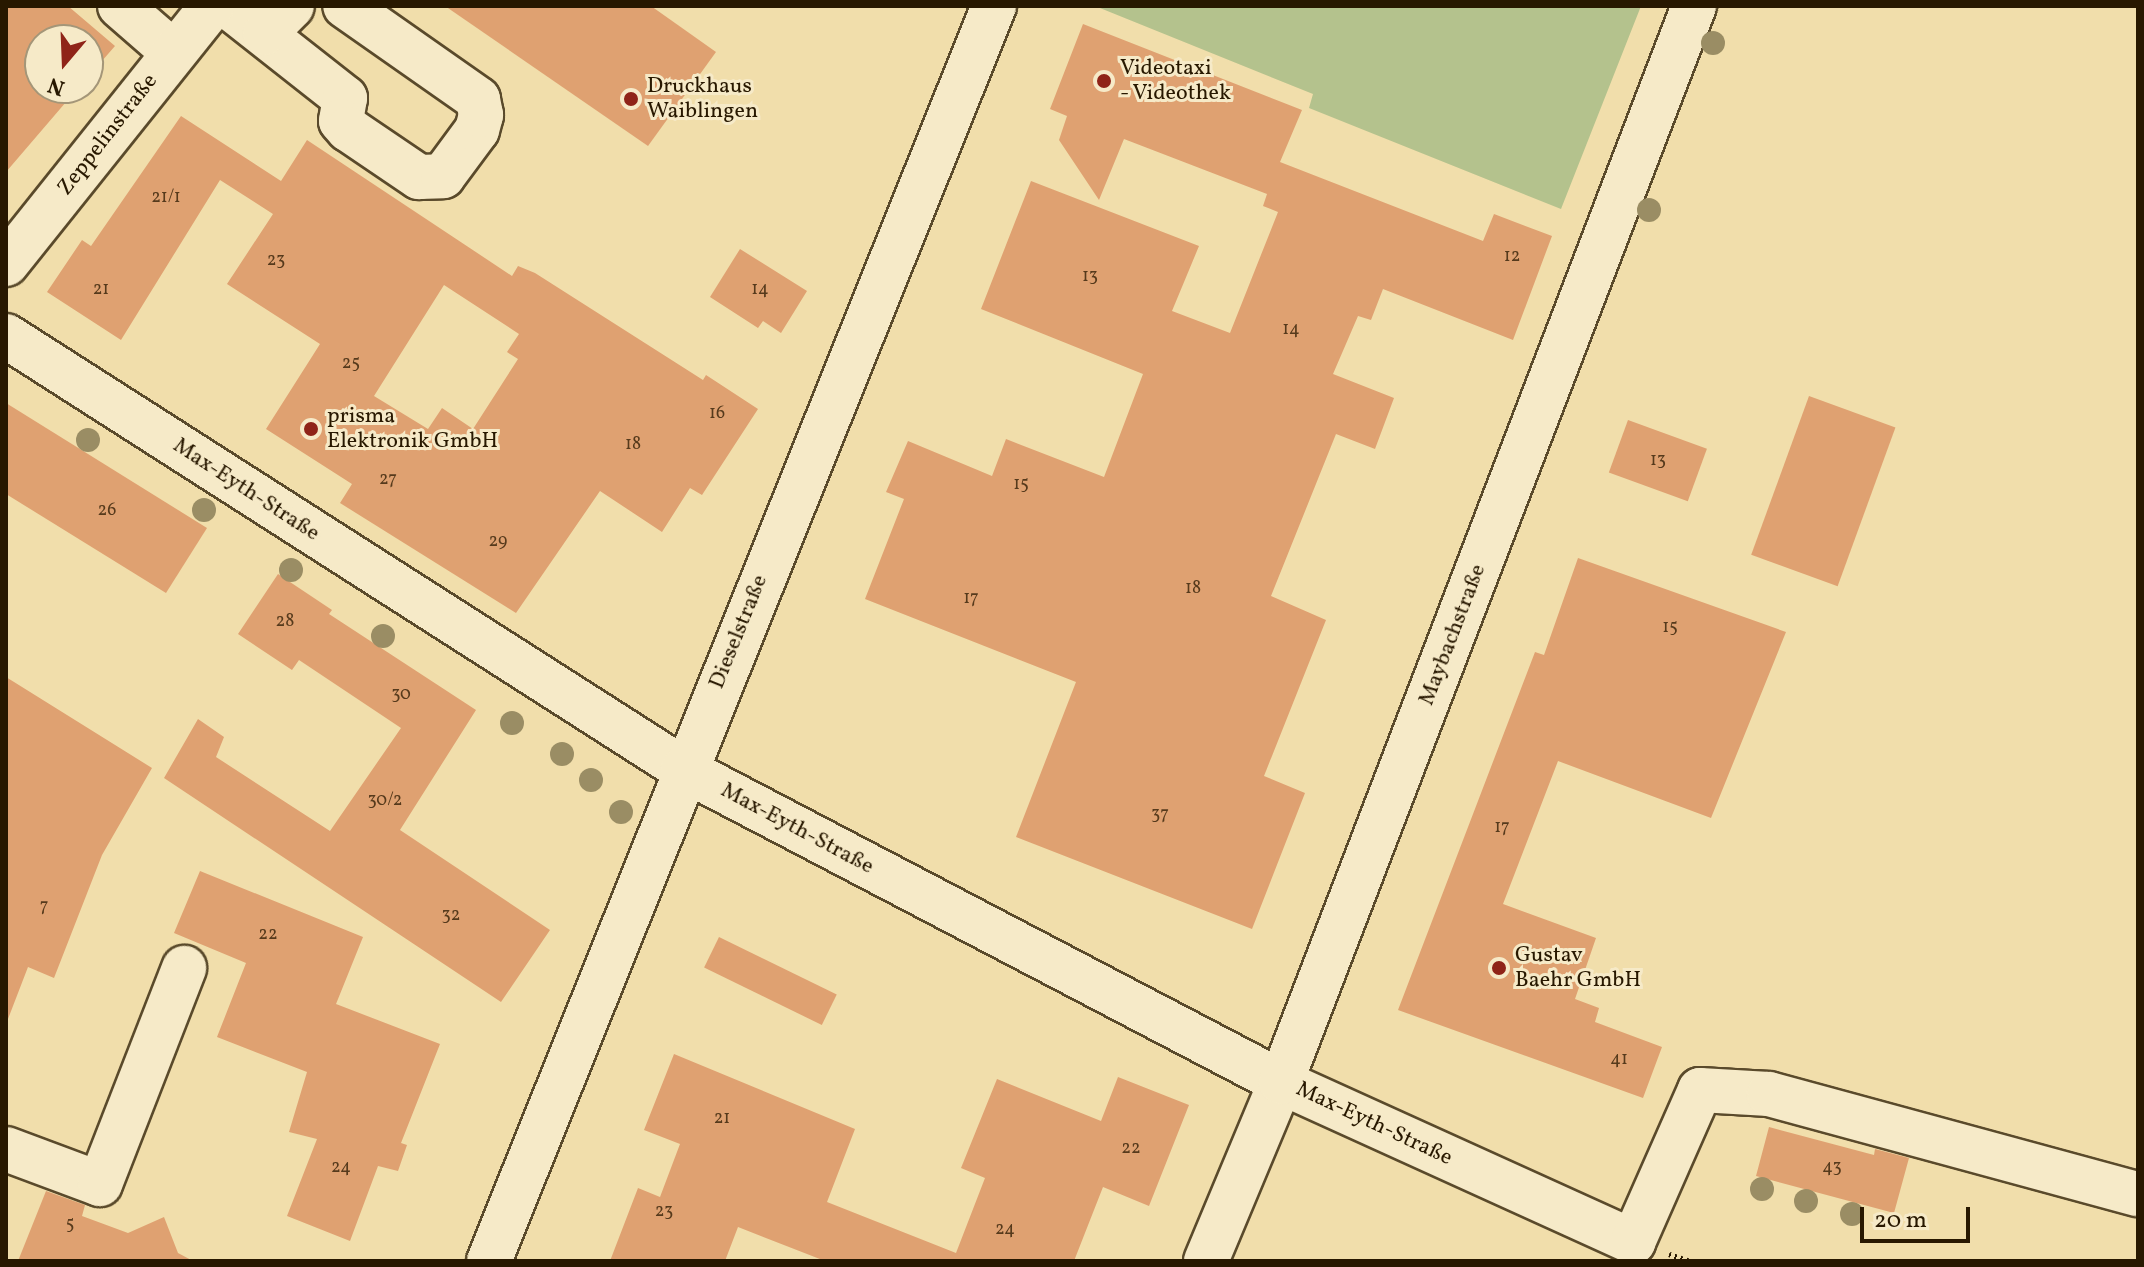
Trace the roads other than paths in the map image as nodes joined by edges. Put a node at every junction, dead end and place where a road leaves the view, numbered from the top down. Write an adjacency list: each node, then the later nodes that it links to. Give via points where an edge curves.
1 (120, 6): 8 (street)
2 (212, 6): 8 (street, Zeppelinstraße)
3 (228, 6): 7 (street)
4 (345, 6): 7 (street, via 478,99 477,130 443,176 419,177 348,129 341,121 345,98)
5 (994, 6): 11 (street, Dieselstraße)
6 (1694, 6): 13 (street, Maybachstraße)
7 (278, 20)
8 (173, 52): 9 (street, Zeppelinstraße)
9 (6, 264)
10 (6, 336): 11 (street, Max-Eyth-Straße)
11 (683, 769): 13 (street, Max-Eyth-Straße); 16 (street, Dieselstraße)
12 (184, 968): 14 (street, via 100,1184)
13 (1281, 1082): 15 (street, Max-Eyth-Straße, via 1633,1242 1700,1090 1769,1094); 17 (street, Maybachstraße)
14 (6, 1149)
15 (2138, 1194)
16 (489, 1261)
17 (1206, 1261)

